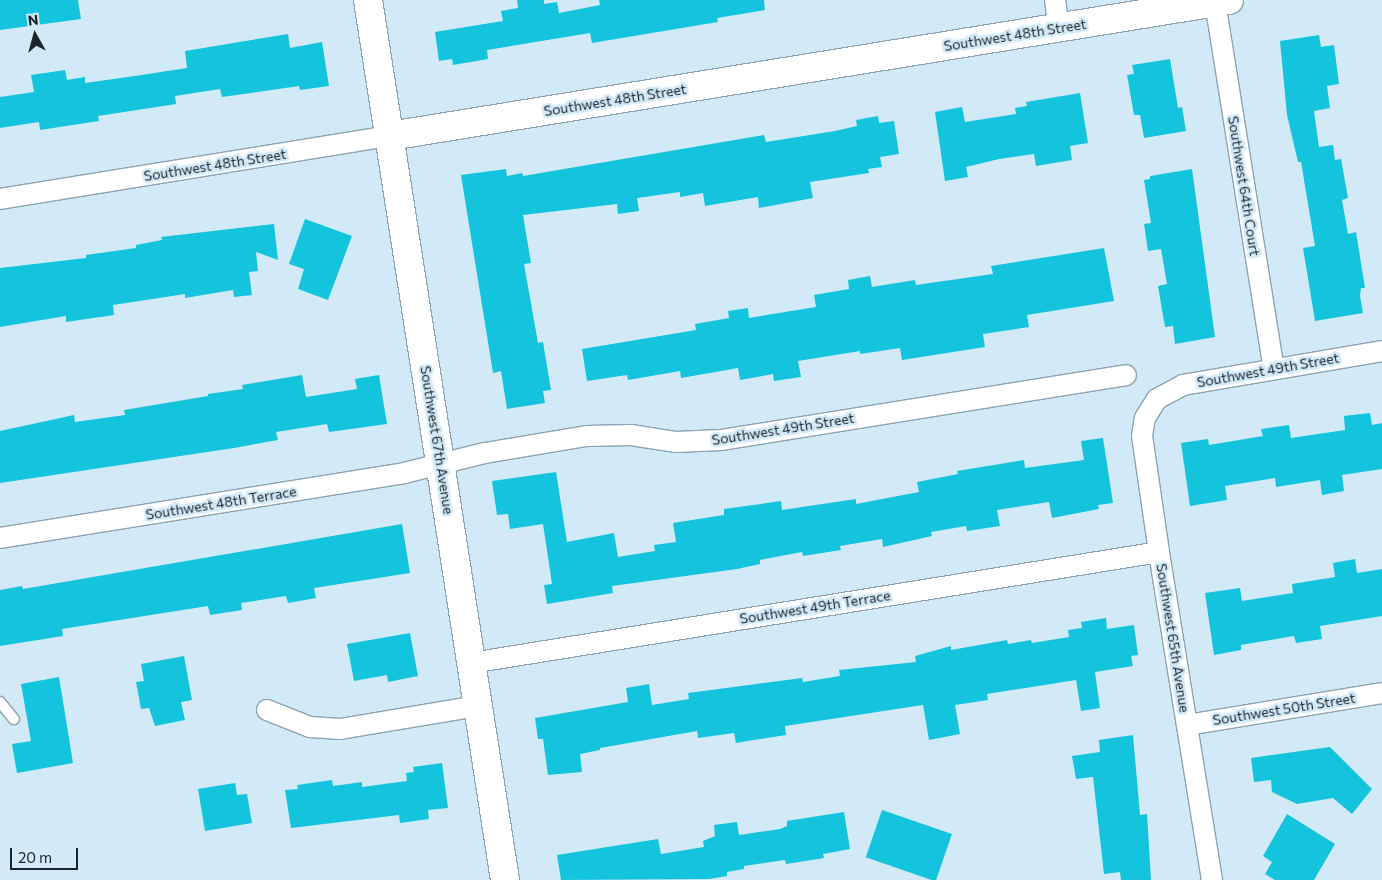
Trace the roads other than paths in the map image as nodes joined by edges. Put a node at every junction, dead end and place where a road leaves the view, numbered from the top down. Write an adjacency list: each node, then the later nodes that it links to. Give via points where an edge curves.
1 (368, 0): 5 (main road, Southwest 67th Avenue)
2 (1055, 0): 4 (street)
3 (1222, 1): 4 (main road, Southwest 48th Street); 8 (street, Southwest 64th Court)
4 (1059, 28): 5 (main road, Southwest 48th Street)
5 (390, 136): 6 (street, Southwest 48th Street); 11 (main road, Southwest 67th Avenue)
6 (0, 199)
7 (1382, 351): 8 (street, Southwest 49th Street)
8 (1274, 369): 10 (street, Southwest 49th Street, via 1193,383)
9 (1126, 375): 11 (street, Southwest 49th Street, via 721,440 676,442 631,435 601,435 485,453)
10 (1157, 399): 13 (street, Southwest 65th Avenue, via 1144,418 1142,436)
11 (440, 464): 12 (street, Southwest 48th Terrace, via 404,473); 14 (main road, Southwest 67th Avenue)
12 (0, 538)
13 (1158, 552): 14 (street, Southwest 49th Terrace); 20 (street, Southwest 65th Avenue)
14 (471, 663): 17 (main road, Southwest 67th Avenue)
15 (1382, 693): 20 (street, Southwest 50th Street)
16 (0, 702): 19 (lane)
17 (478, 706): 18 (street, via 340,729 310,727); 21 (main road, Southwest 67th Avenue)
18 (267, 710)
19 (14, 719)
20 (1187, 725): 22 (street, Southwest 65th Avenue)
21 (505, 880)
22 (1212, 880)

